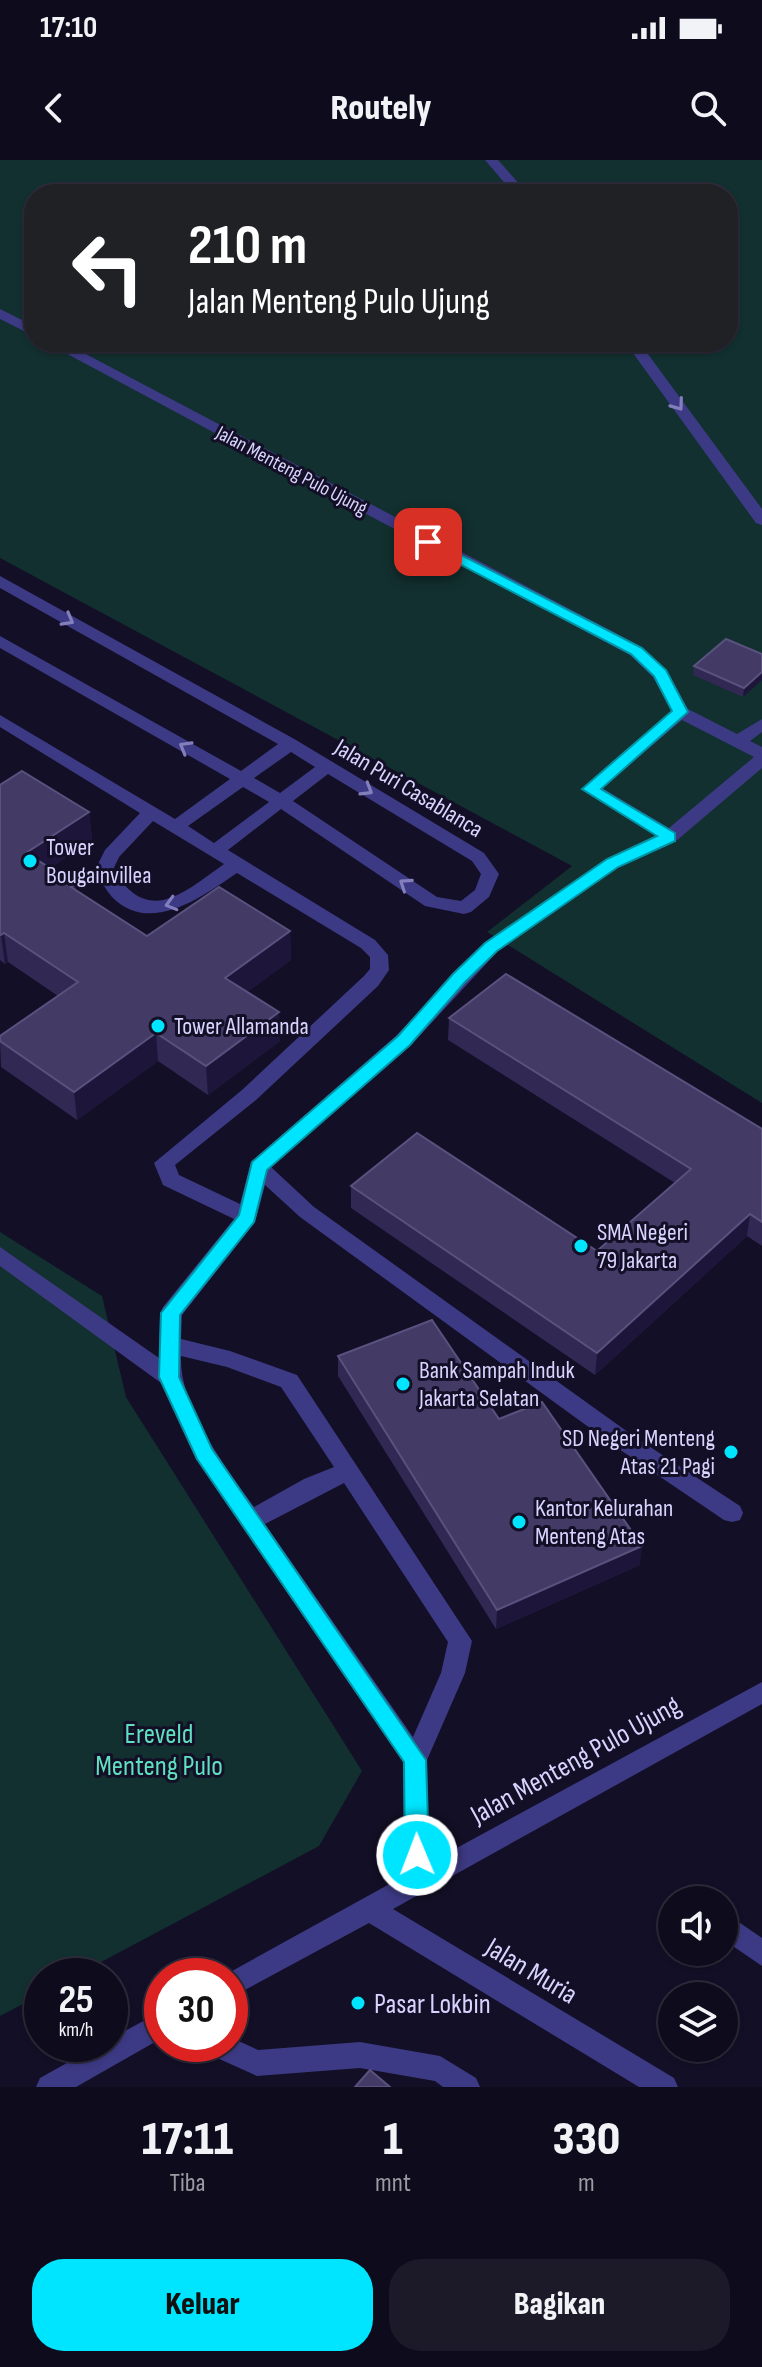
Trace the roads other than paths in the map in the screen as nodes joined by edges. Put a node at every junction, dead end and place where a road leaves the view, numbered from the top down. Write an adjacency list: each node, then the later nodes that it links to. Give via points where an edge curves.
1 (491, 160): 2 (street)
2 (512, 184)
3 (0, 313): 4 (street)
4 (24, 326)
5 (71, 352): 10 (street, Jalan Menteng Pulo Ujung, via 636,651 660,674)
6 (639, 352): 7 (street, one-way to 7)
7 (762, 520)
8 (0, 581): 14 (street, Jalan Puri Casablanca, one-way to 14)
9 (0, 641): 17 (street, Jalan Puri Casablanca, one-way to 9)
10 (681, 712): 13 (street); 21 (street, via 590,789)
11 (0, 720): 19 (street)
12 (762, 724): 13 (street)
13 (738, 741): 15 (street)
14 (290, 744): 16 (street, Jalan Puri Casablanca); 17 (street)
15 (762, 756): 21 (street)
16 (327, 766): 18 (street); 18 (street, Jalan Puri Casablanca, one-way to 18, via 478,857 490,874 483,893 464,908 432,902)
17 (240, 778): 18 (street, Jalan Puri Casablanca); 20 (street)
18 (281, 801): 22 (street)
19 (152, 812): 20 (street); 23 (street, one-way to 19, via 178,904 137,904 113,888 104,870 111,854)
20 (175, 827): 22 (street)
21 (670, 837): 24 (street, via 613,863 500,941 404,1040)
22 (215, 851): 23 (street)
23 (237, 864): 25 (street, via 368,944 379,955 380,970 249,1095 164,1163 170,1180)
24 (258, 1167): 25 (street); 30 (street, via 307,1212)
25 (248, 1217): 27 (street, via 171,1313)
26 (0, 1255): 28 (street)
27 (170, 1345): 28 (street); 29 (street, via 289,1381)
28 (169, 1377): 31 (street, via 204,1453)
29 (349, 1471): 31 (street); 33 (street, via 460,1641 453,1673)
30 (732, 1513)
31 (250, 1521): 33 (street)
32 (762, 1692): 34 (street, Jalan Menteng Pulo Ujung)
33 (415, 1760): 34 (street)
34 (417, 1881): 35 (street, Jalan Menteng Pulo Ujung)
35 (368, 1908): 38 (street, Jalan Menteng Pulo Ujung); 43 (street, Jalan Muria)
36 (738, 1935): 37 (street)
37 (762, 1954)
38 (248, 1976)
39 (144, 2034): 41 (street)
40 (248, 2059): 42 (street, via 257,2063 360,2055 440,2069)
41 (50, 2087)
42 (466, 2087)
43 (664, 2087)

